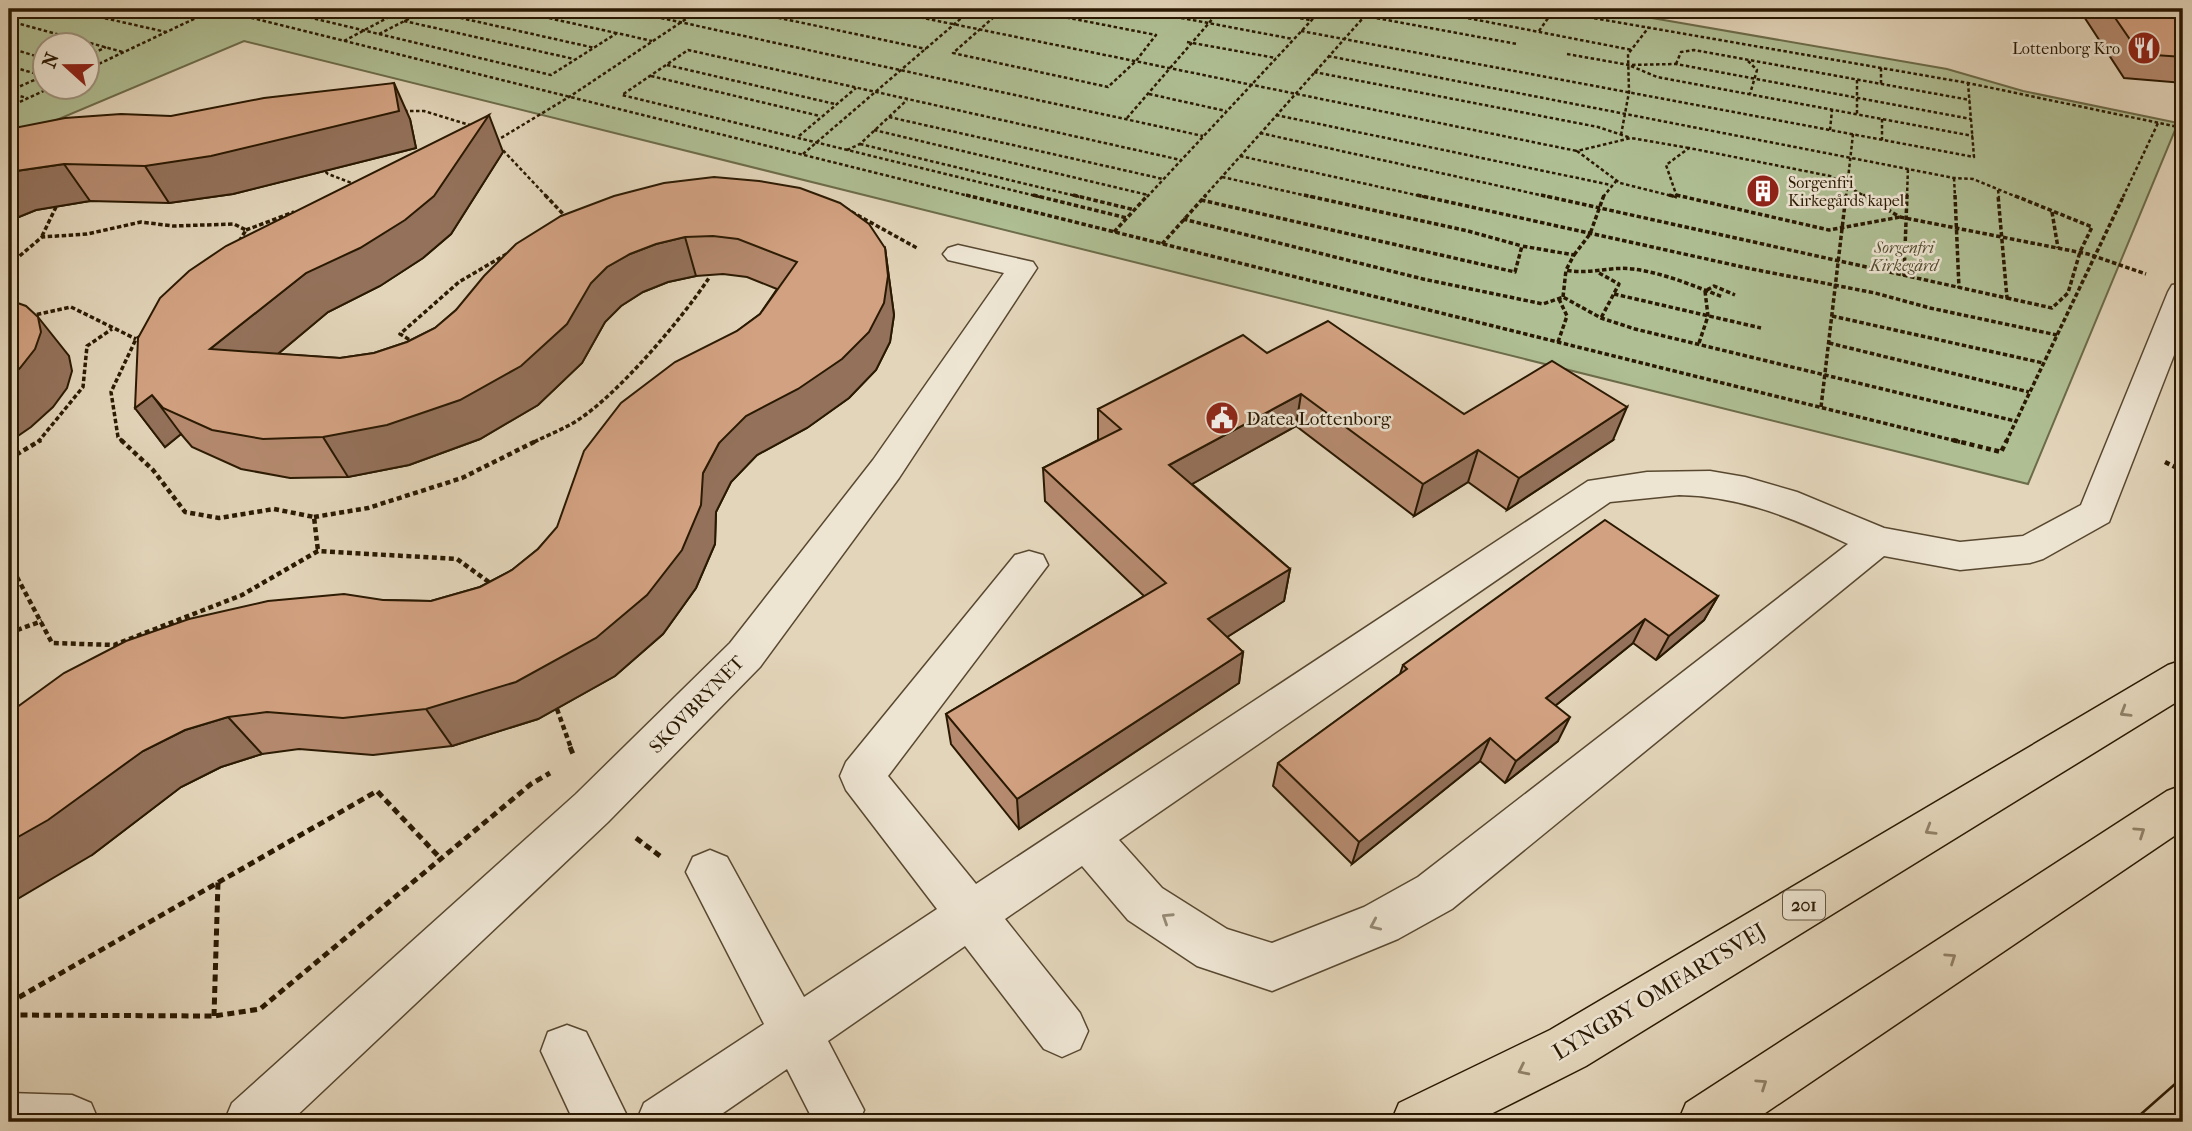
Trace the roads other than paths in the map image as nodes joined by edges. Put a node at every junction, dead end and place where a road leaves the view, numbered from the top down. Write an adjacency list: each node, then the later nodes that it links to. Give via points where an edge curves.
1 (940, 252): 16 (street, SKOVBRYNET, via 1022,268 886,469 745,655 592,808)
2 (2171, 285): 3 (street, via 2096,513 2030,549 1960,556)
3 (1877, 541): 7 (street, via 1788,502 1724,485 1661,483 1601,490); 7 (street, one-way to 7, via 1435,893 1381,923 1272,967 1214,949 1145,904)
4 (1029, 565): 9 (street, via 862,776)
5 (2183, 677): 19 (highway, LYNGBY OMFARTSVEJ / 201, one-way to 19, via 1569,1048)
6 (2183, 804): 20 (highway, one-way to 6)
7 (1087, 838): 9 (street)
8 (690, 868): 11 (street)
9 (972, 915): 10 (street); 11 (street)
10 (1062, 1031)
11 (796, 1033): 13 (street); 18 (street)
12 (567, 1051): 17 (street)
13 (837, 1111)
14 (9, 1120): 15 (street)
15 (72, 1122)
16 (251, 1122)
17 (603, 1122)
18 (663, 1122)
19 (1418, 1122)
20 (1705, 1122)

